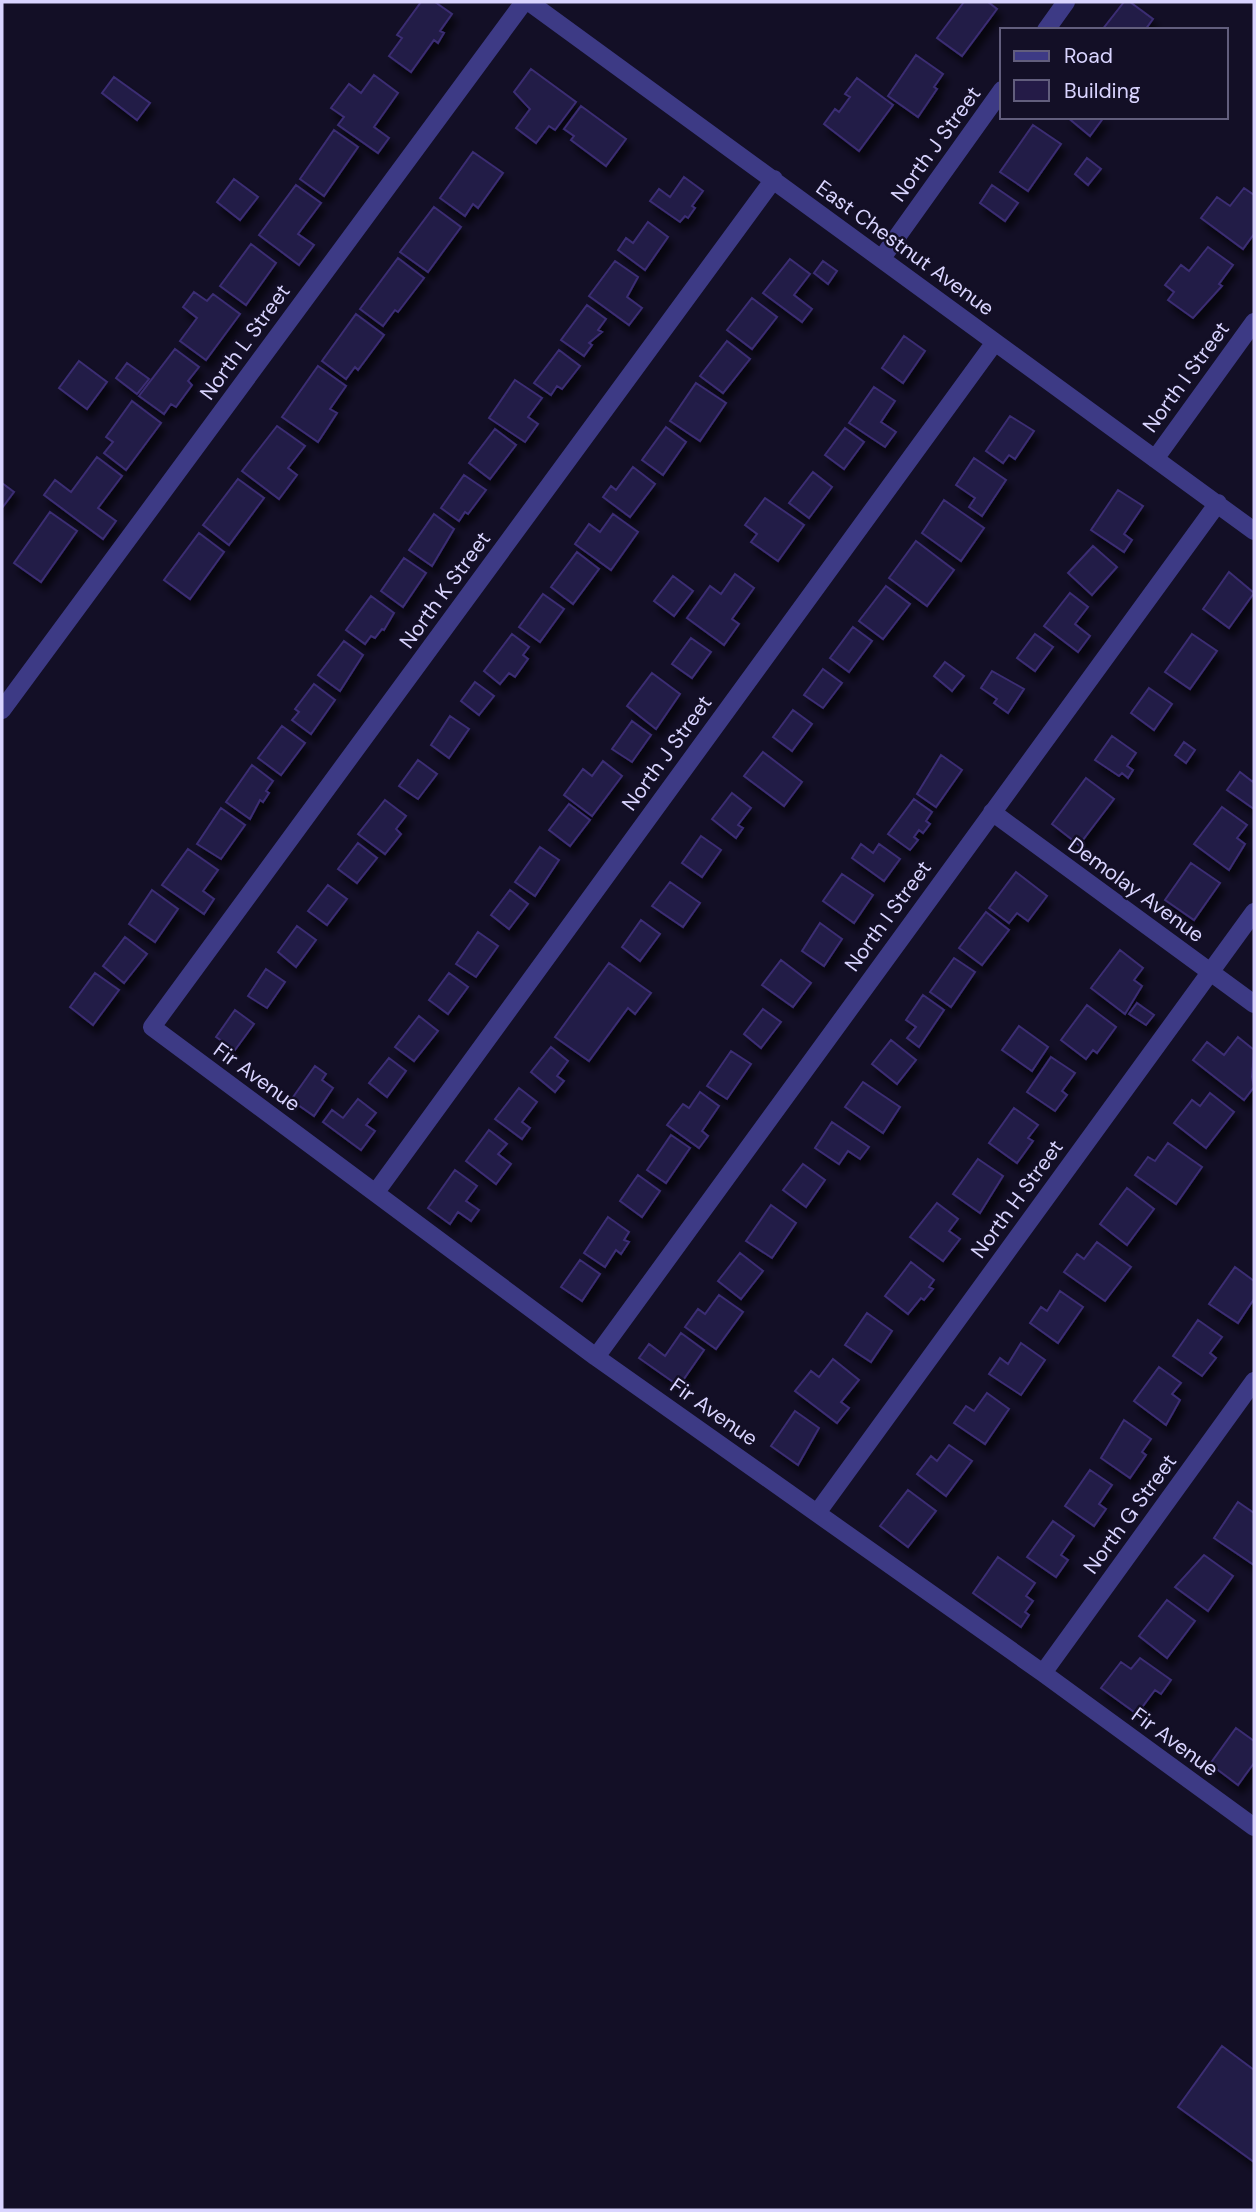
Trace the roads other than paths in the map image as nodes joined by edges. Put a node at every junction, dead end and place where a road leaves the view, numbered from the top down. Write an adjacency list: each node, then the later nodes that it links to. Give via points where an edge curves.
1 (527, 2): 5 (street, East Chestnut Avenue); 12 (street, North L Street)
2 (1066, 2): 3 (street)
3 (1047, 28)
4 (1000, 93): 6 (street, North J Street)
5 (774, 179): 6 (street, East Chestnut Avenue); 17 (street, North K Street)
6 (882, 258): 8 (street, East Chestnut Avenue)
7 (1254, 322): 9 (street, North I Street)
8 (995, 342): 9 (street, East Chestnut Avenue); 18 (street, North J Street)
9 (1155, 458): 10 (street, East Chestnut Avenue)
10 (1217, 503): 11 (street, East Chestnut Avenue); 13 (street, North I Street)
11 (1254, 531)
12 (2, 710)
13 (992, 812): 15 (street, Demolay Avenue); 19 (street, North I Street)
14 (1254, 912): 15 (street, North H Street)
15 (1210, 972): 16 (street, Demolay Avenue); 21 (street, North H Street)
16 (1254, 1004)
17 (152, 1027): 18 (street, Fir Avenue)
18 (376, 1192): 19 (street, Fir Avenue)
19 (596, 1357): 21 (street, Fir Avenue)
20 (1254, 1381): 22 (street, North G Street)
21 (817, 1513): 22 (street, Fir Avenue)
22 (1043, 1673): 23 (street, Fir Avenue)
23 (1254, 1827)

